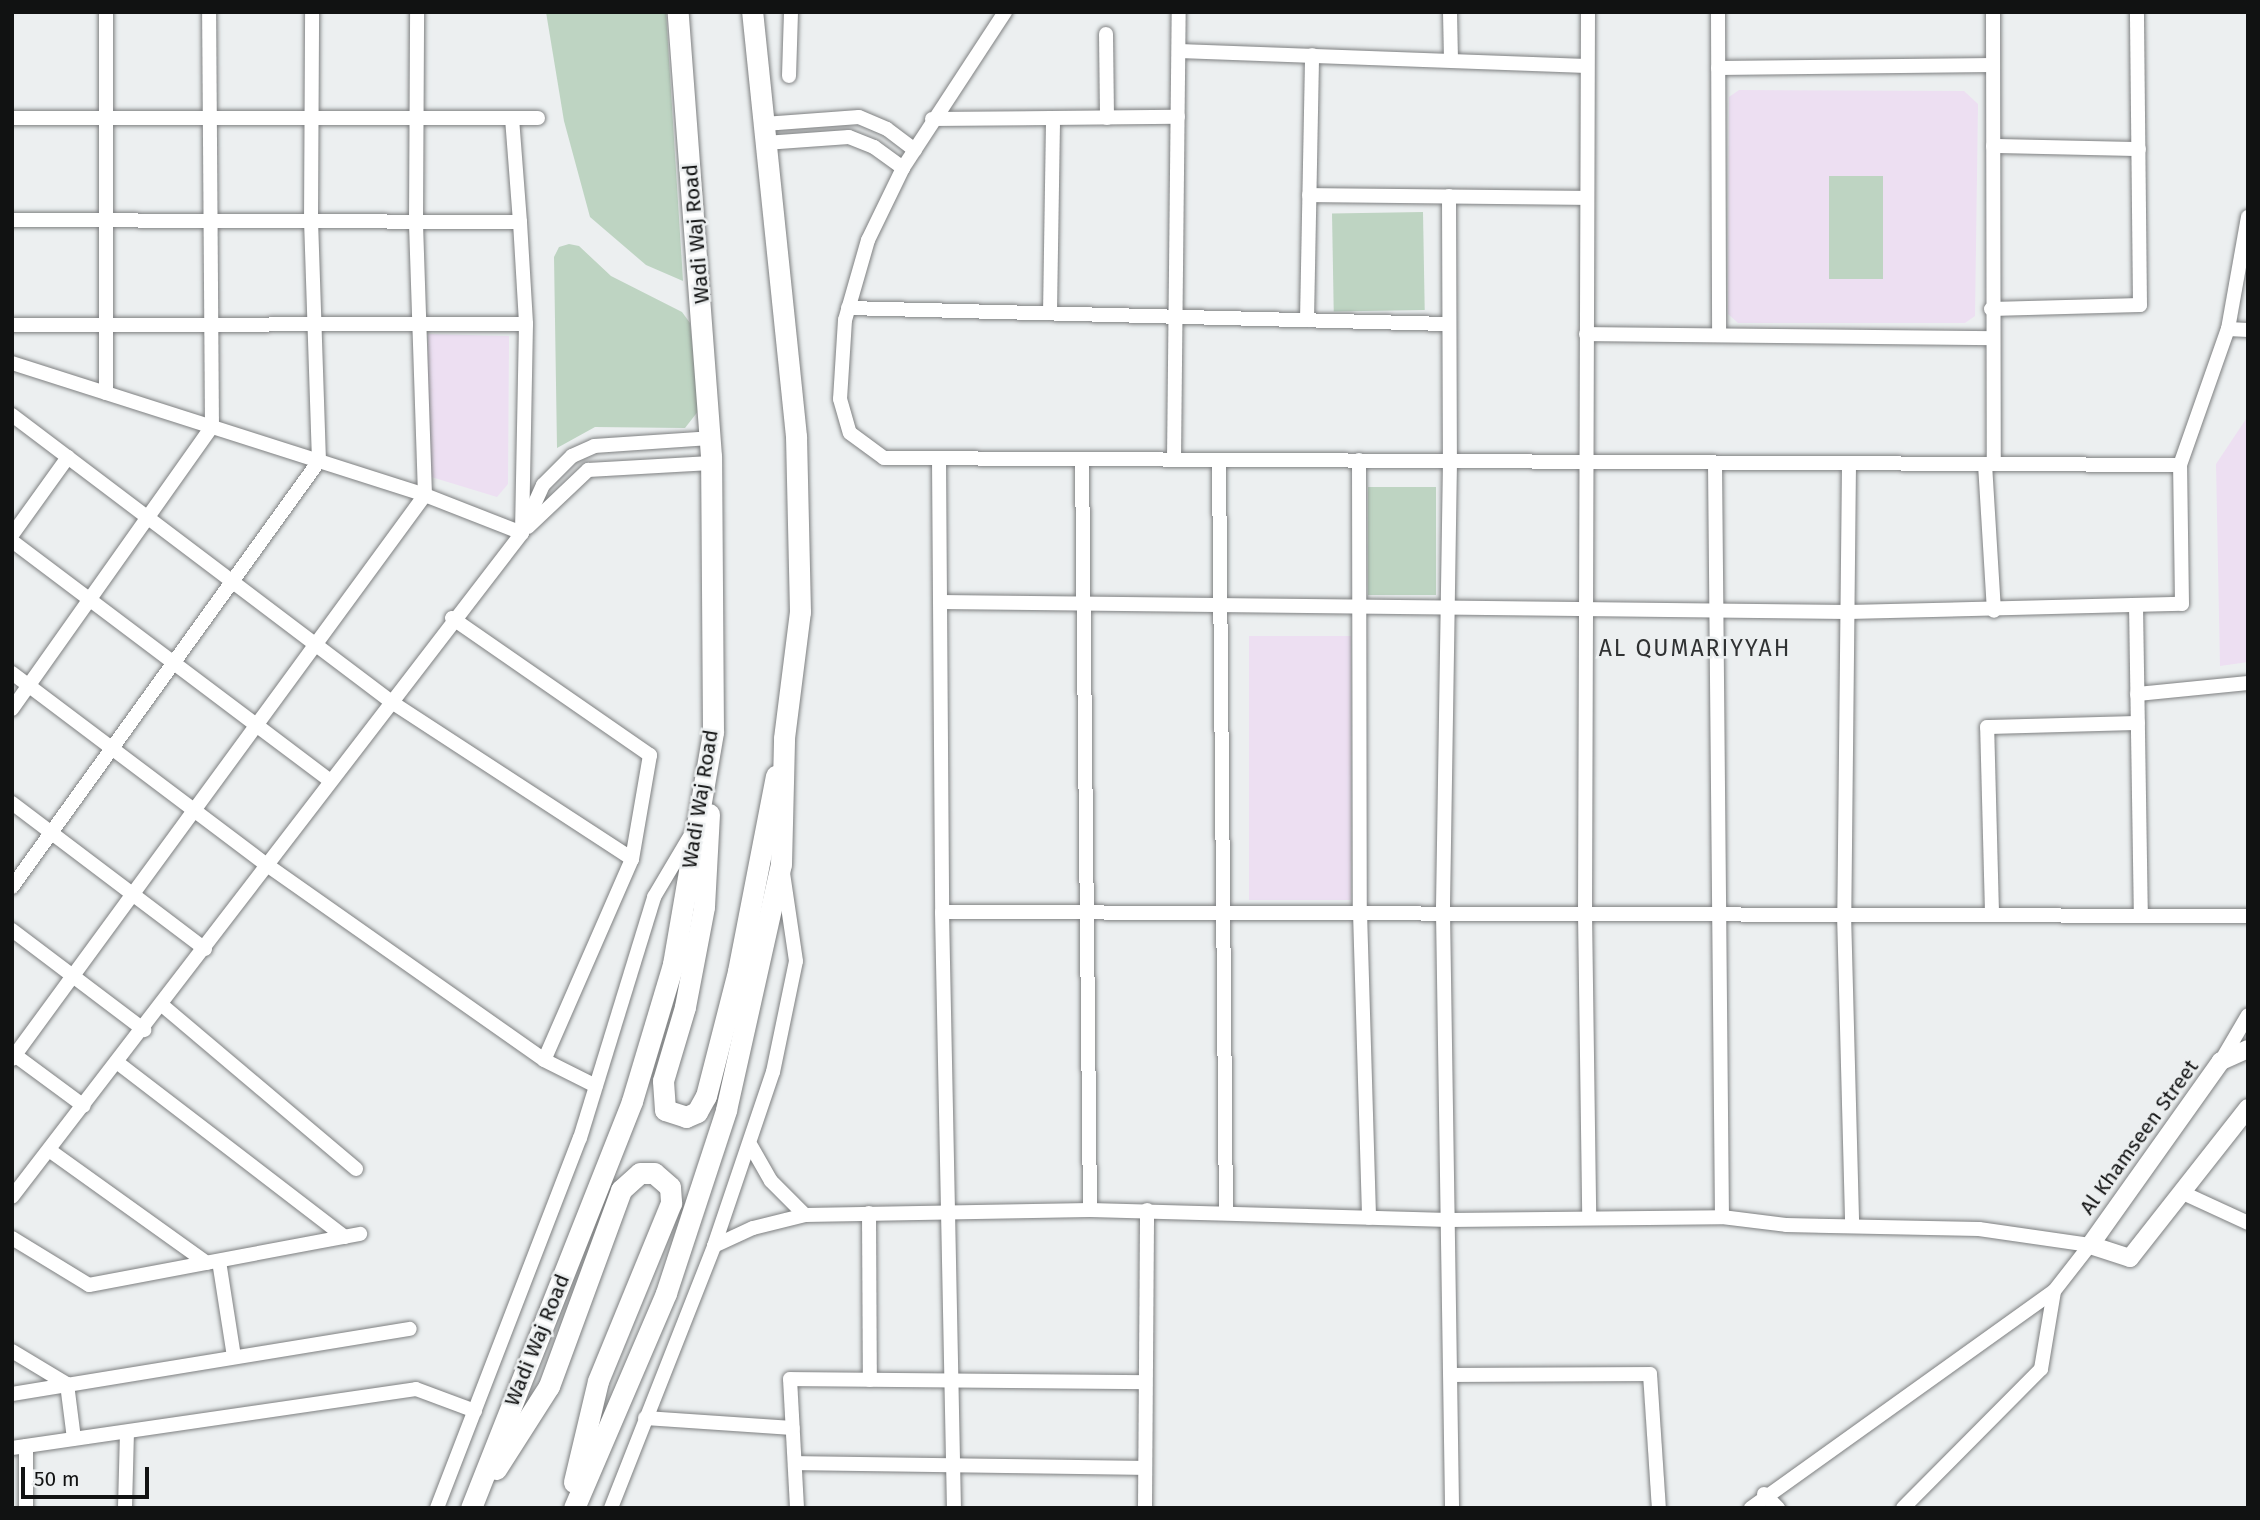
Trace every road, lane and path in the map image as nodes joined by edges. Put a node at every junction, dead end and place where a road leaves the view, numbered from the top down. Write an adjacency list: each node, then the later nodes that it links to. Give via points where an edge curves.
1 (106, 12): 25 (street)
2 (209, 12): 26 (street)
3 (312, 12): 32 (street)
4 (417, 12): 33 (street)
5 (678, 12): 70 (main road, Wadi Waj Road)
6 (752, 12): 34 (main road)
7 (791, 12): 22 (street)
8 (1006, 12): 31 (street)
9 (1179, 12): 16 (street)
10 (1450, 12): 18 (street)
11 (1588, 12): 20 (street)
12 (1718, 12): 21 (street)
13 (1993, 12): 19 (street)
14 (2137, 12): 37 (street)
15 (1106, 34): 29 (street)
16 (1179, 51): 17 (street); 23 (street)
17 (1312, 55): 18 (street); 39 (street)
18 (1451, 60): 20 (street)
19 (1993, 65): 21 (street); 35 (street)
20 (1587, 66): 41 (street)
21 (1718, 68): 63 (street)
22 (789, 76)
23 (1178, 117): 29 (street); 52 (street)
24 (12, 118): 25 (street)
25 (106, 118): 26 (street); 44 (street)
26 (210, 118): 32 (street); 45 (street)
27 (538, 118): 30 (street)
28 (1053, 118): 29 (street); 31 (street); 51 (street)
29 (1107, 118)
30 (512, 119): 33 (street); 48 (street)
31 (932, 119): 36 (street)
32 (312, 120): 33 (street); 46 (street)
33 (417, 120): 47 (street)
34 (764, 134): 36 (street, via 859,117); 38 (street, via 849,137 874,147); 114 (main road, via 796,436 800,612)
35 (1993, 146): 37 (street); 50 (street)
36 (915, 149): 38 (street)
37 (2139, 149): 50 (street, via 2140,304)
38 (903, 168): 49 (street, via 868,240)
39 (1309, 195): 40 (street); 53 (street)
40 (1448, 196): 41 (street); 57 (street)
41 (1587, 198): 64 (street)
42 (2248, 217): 61 (street)
43 (12, 220): 44 (street)
44 (106, 220): 45 (street); 59 (street)
45 (211, 221): 46 (street); 60 (street)
46 (311, 221): 47 (street); 54 (street)
47 (416, 222): 48 (street); 55 (street)
48 (520, 222): 56 (street)
49 (848, 308): 51 (street); 72 (street, via 840,399 850,433 884,458)
50 (1991, 309): 65 (street)
51 (1050, 313): 52 (street)
52 (1176, 317): 53 (street); 74 (street)
53 (1307, 320): 57 (street)
54 (315, 324): 55 (street); 60 (street); 77 (street)
55 (420, 324): 56 (street); 85 (street)
56 (526, 324): 87 (street)
57 (1448, 324): 78 (street)
58 (12, 325): 59 (street)
59 (106, 325): 60 (street); 67 (street)
60 (211, 325): 69 (street)
61 (2228, 329): 62 (street); 84 (street)
62 (2248, 330)
63 (1719, 333): 64 (street); 65 (street)
64 (1586, 334): 79 (street)
65 (1992, 338): 83 (street)
66 (12, 363): 67 (street)
67 (106, 393): 69 (street)
68 (12, 415): 71 (street)
69 (212, 427): 77 (street); 86 (street)
70 (710, 438): 80 (main road, Wadi Waj Road); 87 (street, via 594,446 572,456 543,485)
71 (68, 457): 86 (street); 88 (street)
72 (939, 458): 73 (street); 92 (street)
73 (1082, 459): 74 (street); 93 (street)
74 (1174, 459): 75 (street)
75 (1219, 460): 76 (street); 94 (street)
76 (1359, 460): 78 (street); 96 (street)
77 (319, 461): 85 (street); 90 (street)
78 (1450, 461): 79 (street); 97 (street)
79 (1586, 462): 81 (street); 98 (street)
80 (711, 463): 87 (street, via 588,470); 113 (main road, Wadi Waj Road)
81 (1715, 463): 82 (street); 99 (street)
82 (1849, 464): 83 (street); 101 (street)
83 (1989, 464): 84 (street); 100 (street)
84 (2180, 465): 95 (street, via 2182,604)
85 (425, 495): 87 (street); 103 (street)
86 (148, 518): 90 (street); 91 (street)
87 (522, 533): 102 (street)
88 (12, 535)
89 (12, 541): 91 (street)
90 (233, 582): 103 (street); 104 (street)
91 (90, 600): 104 (street); 107 (street)
92 (940, 602): 93 (street); 126 (street)
93 (1083, 604): 94 (street); 127 (street)
94 (1220, 606): 96 (street); 128 (street)
95 (2136, 606): 100 (street); 108 (street)
96 (1358, 607): 97 (street); 129 (street)
97 (1444, 608): 98 (street); 130 (street)
98 (1587, 610): 99 (street); 131 (street)
99 (1715, 611): 101 (street); 132 (street)
100 (1994, 611): 101 (street)
101 (1848, 612): 133 (street)
102 (452, 618): 109 (street); 121 (street, via 650,755)
103 (316, 644): 109 (street); 112 (street)
104 (174, 663): 112 (street); 115 (street)
105 (12, 673): 107 (street)
106 (2248, 683): 108 (street)
107 (29, 686): 110 (street); 115 (street)
108 (2137, 694): 111 (street)
109 (390, 701): 116 (street); 121 (street)
110 (12, 709)
111 (2138, 723): 134 (street, via 1987,727); 135 (street)
112 (256, 725): 116 (street); 118 (street)
113 (713, 732): 114 (main road, via 704,907 662,1100 672,1115 686,1117 697,1112 706,1096 738,971); 119 (main road, Wadi Waj Road)
114 (784, 738): 122 (main road)
115 (113, 748): 118 (street); 120 (street)
116 (330, 781): 123 (street)
117 (12, 803): 120 (street)
118 (194, 810): 123 (street); 125 (street)
119 (695, 827): 148 (street, via 654,897); 198 (main road, Wadi Waj Road, via 673,964 632,1101)
120 (51, 833): 124 (street); 125 (street)
121 (632, 859): 145 (street)
122 (781, 864): 151 (street, via 796,961); 200 (main road, via 755,999 722,1123 666,1293)
123 (267, 865): 138 (street); 145 (street)
124 (12, 887)
125 (133, 894): 138 (street); 139 (street)
126 (942, 912): 127 (street); 156 (street)
127 (1086, 912): 128 (street); 157 (street)
128 (1223, 912): 129 (street); 159 (street)
129 (1360, 912): 130 (street); 164 (street)
130 (1443, 912): 131 (street); 165 (street)
131 (1585, 913): 132 (street); 162 (street)
132 (1716, 913): 133 (street); 163 (street)
133 (1844, 913): 134 (street); 167 (street)
134 (1992, 913): 135 (street)
135 (2141, 913): 136 (street)
136 (2248, 916)
137 (12, 930): 139 (street)
138 (205, 949): 140 (street)
139 (73, 976): 142 (street); 144 (street)
140 (162, 1005): 142 (street); 153 (street)
141 (2248, 1015): 146 (street)
142 (144, 1030): 147 (street)
143 (2248, 1049): 146 (street, Al Khamseen Street)
144 (13, 1056): 149 (street)
145 (544, 1060): 148 (street)
146 (2221, 1061): 171 (street, Al Khamseen Street)
147 (118, 1063): 149 (street); 169 (street)
148 (596, 1086): 184 (street)
149 (84, 1106): 152 (street)
150 (2248, 1108): 154 (street, Al Khamseen Street)
151 (751, 1146): 161 (street, via 771,1181); 172 (street)
152 (49, 1150): 155 (street); 173 (street)
153 (356, 1168)
154 (2180, 1192): 166 (street); 171 (street, Al Khamseen Street, via 2130,1258)
155 (14, 1193)
156 (947, 1210): 157 (street); 160 (street); 180 (street)
157 (1090, 1210): 158 (street)
158 (1147, 1210): 159 (street); 181 (street)
159 (1226, 1211): 164 (street)
160 (869, 1213): 161 (street); 179 (street)
161 (805, 1215): 172 (street, via 753,1227)
162 (1589, 1217): 163 (street); 165 (street)
163 (1722, 1217): 167 (street, via 1786,1225)
164 (1369, 1218): 165 (street)
165 (1449, 1220): 178 (street)
166 (2248, 1223)
167 (1852, 1224): 171 (street, via 1979,1229)
168 (360, 1234): 169 (street)
169 (345, 1237): 173 (street)
170 (12, 1238): 173 (street, via 89,1286)
171 (2090, 1245): 174 (street)
172 (713, 1246): 185 (street)
173 (213, 1262): 177 (street)
174 (2054, 1291): 193 (street, via 1892,1410); 208 (street, via 2041,1369)
175 (410, 1329): 177 (street)
176 (12, 1351): 182 (street)
177 (234, 1357): 182 (street)
178 (1452, 1375): 204 (street); 205 (street, via 1650,1374)
179 (870, 1380): 180 (street); 186 (street, via 790,1379)
180 (950, 1380): 181 (street); 191 (street)
181 (1145, 1382): 192 (street)
182 (67, 1384): 183 (street); 188 (street)
183 (12, 1394)
184 (475, 1411): 187 (street, via 416,1390); 197 (street)
185 (645, 1418): 186 (street); 194 (street)
186 (793, 1428): 190 (street)
187 (127, 1432): 188 (street); 196 (street)
188 (74, 1439): 189 (street)
189 (19, 1447): 195 (street)
190 (795, 1463): 191 (street); 201 (street)
191 (953, 1465): 192 (street); 202 (street)
192 (1144, 1468): 203 (street)
193 (1764, 1494): 206 (street); 207 (street)
194 (612, 1507)
195 (26, 1508)
196 (125, 1508)
197 (437, 1508)
198 (471, 1508): 199 (main road, via 549,1386 621,1190 640,1173 654,1173 670,1187 671,1203 598,1381)
199 (568, 1508)
200 (574, 1508)
201 (797, 1508)
202 (954, 1508)
203 (1145, 1508)
204 (1452, 1508)
205 (1659, 1508)
206 (1751, 1508)
207 (1778, 1508)
208 (1903, 1508)

